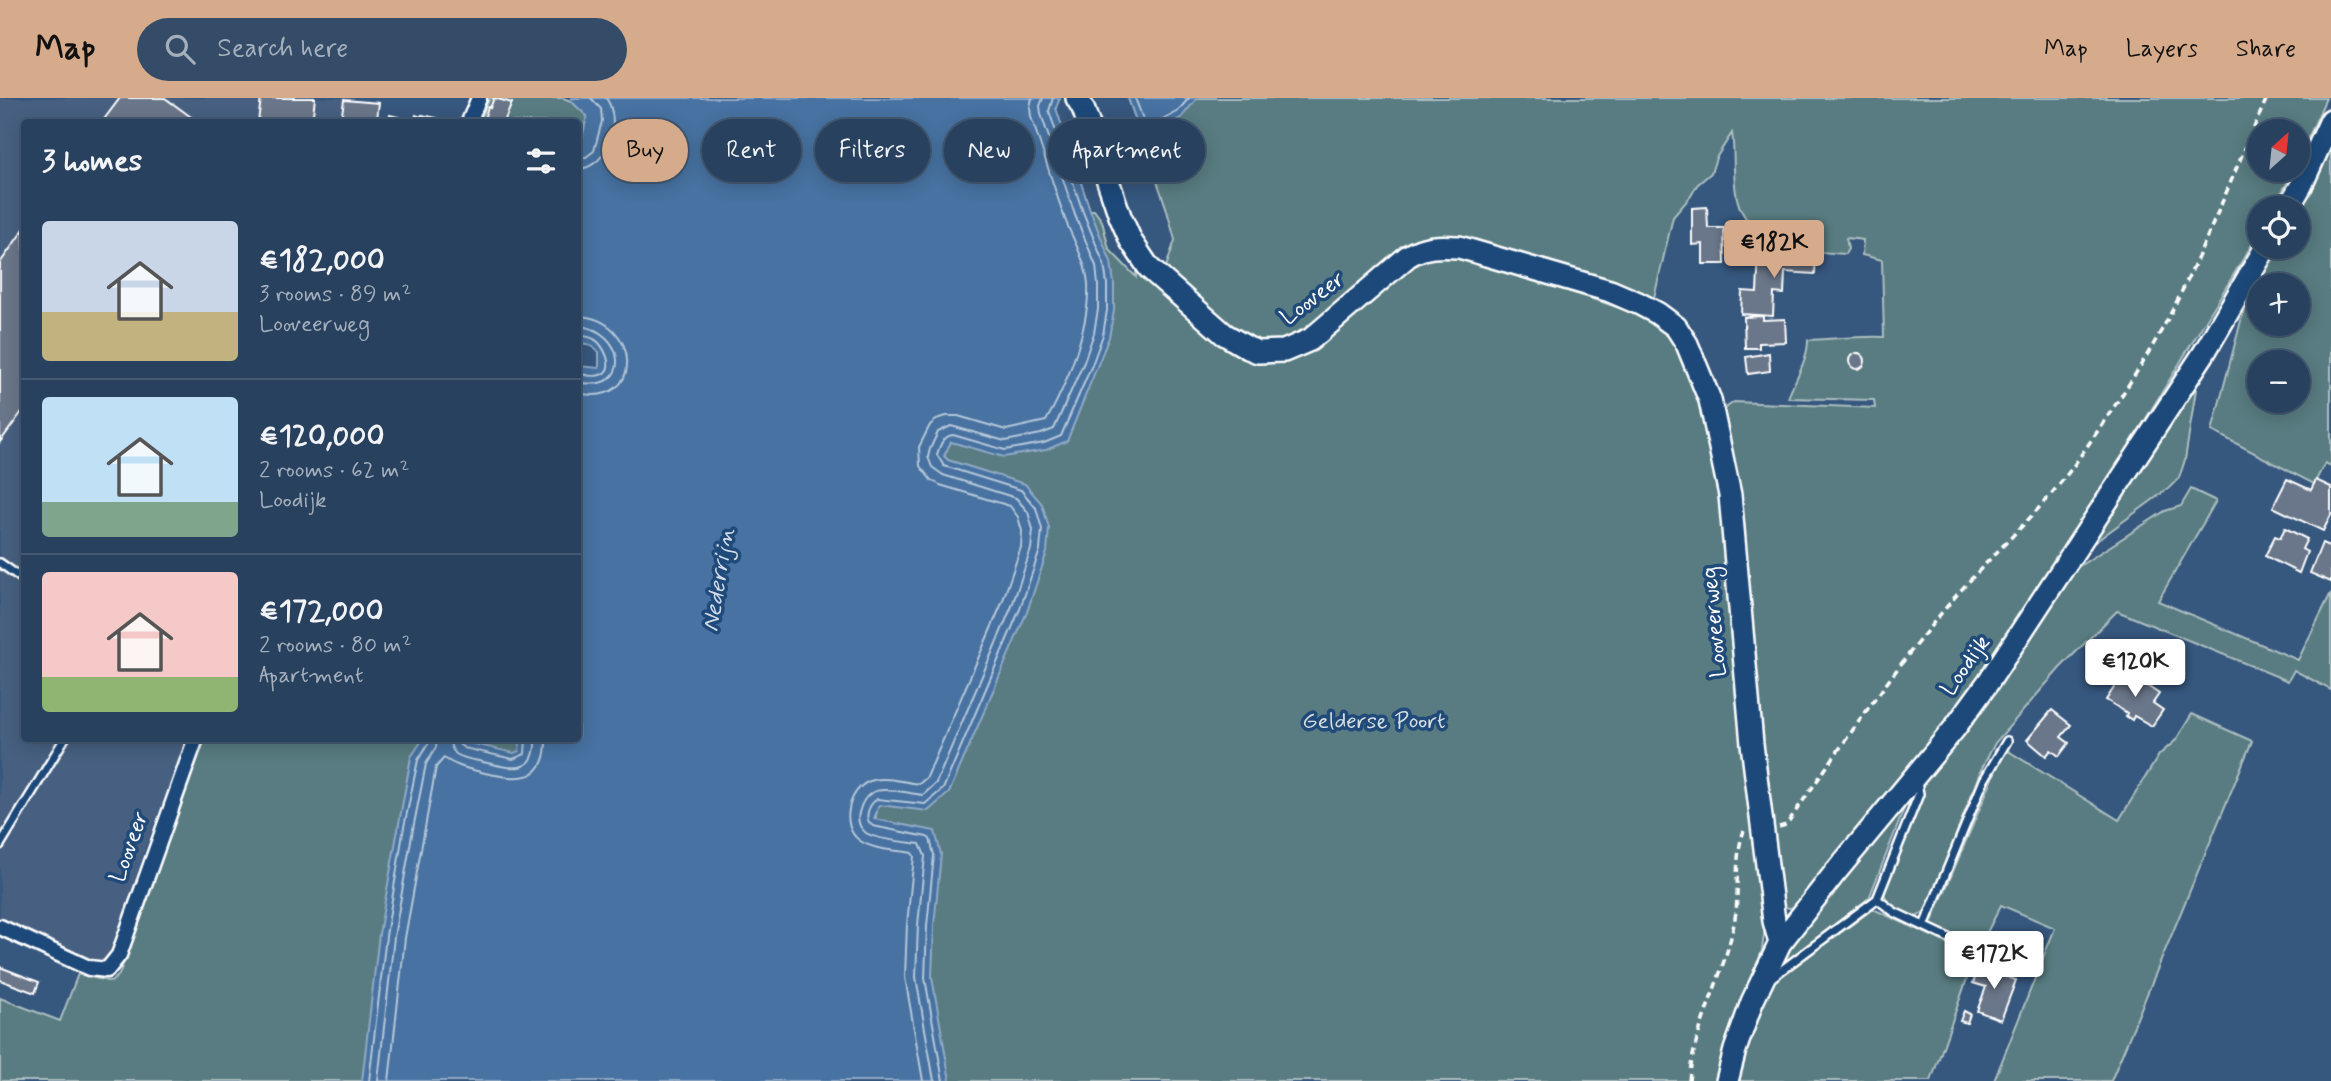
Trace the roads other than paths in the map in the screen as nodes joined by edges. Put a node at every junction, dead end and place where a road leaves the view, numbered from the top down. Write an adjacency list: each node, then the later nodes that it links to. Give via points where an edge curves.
1 (479, 98): 3 (street)
2 (1077, 98): 7 (street, Looveer, via 1119,216 1149,268 1224,334 1258,352 1284,351 1310,340 1408,256 1433,246 1459,247 1610,292)
3 (470, 119)
4 (2331, 120): 5 (street)
5 (2295, 196)
6 (2259, 259): 13 (street, Loodijk, via 2196,365 1989,681)
7 (1657, 313): 18 (street, Looveerweg, via 1676,327 1687,344 1710,400 1730,495 1752,744 1754,829)
8 (0, 563): 9 (lane)
9 (21, 577)
10 (2007, 741): 16 (lane, via 1984,780)
11 (63, 742): 14 (lane)
12 (195, 742): 17 (street, Looveer, via 119,955 107,970 89,968)
13 (1916, 775): 15 (lane, via 1919,794); 18 (street, Loodijk)
14 (0, 845)
15 (1877, 900): 16 (lane); 20 (lane)
16 (1924, 926): 19 (lane)
17 (0, 927)
18 (1780, 943): 20 (street, Loodijk)
19 (1972, 949)
20 (1759, 987): 21 (street, Loodijk)
21 (1727, 1081)

